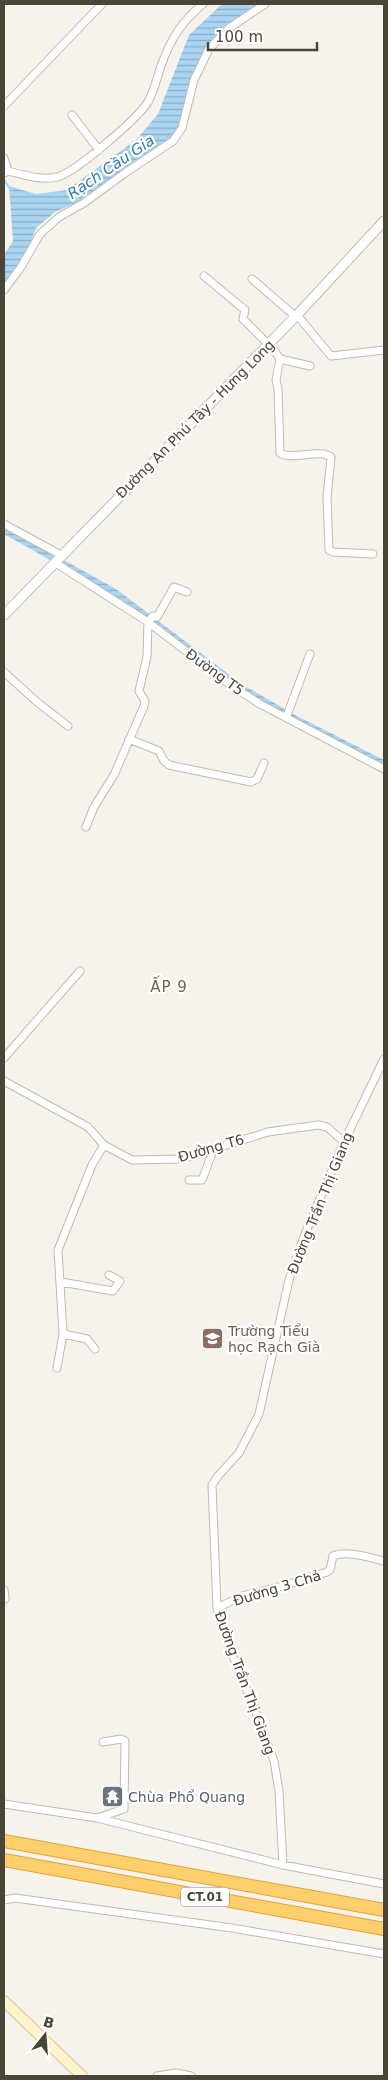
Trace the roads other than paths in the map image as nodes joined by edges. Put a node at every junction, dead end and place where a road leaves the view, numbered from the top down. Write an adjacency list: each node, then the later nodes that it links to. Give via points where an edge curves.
1 (102, 4): 4 (street)
2 (203, 4): 6 (street, via 188,17 170,43 147,104)
3 (265, 4): 12 (street, via 228,29 204,56 194,80 184,123 173,141 59,217 40,234)
4 (4, 106)
5 (72, 115): 6 (street)
6 (98, 150): 8 (street, via 58,177)
7 (4, 158): 8 (street)
8 (6, 172)
9 (384, 221): 13 (street, Đường An Phú Tây - Hưng Long)
10 (204, 276): 14 (street, via 245,310 243,319)
11 (252, 279): 13 (street)
12 (4, 290)
13 (297, 316): 14 (street, Đường An Phú Tây - Hưng Long); 15 (street, via 331,356)
14 (269, 344): 16 (street); 20 (street, Đường An Phú Tây - Hưng Long)
15 (384, 350)
16 (280, 359): 17 (street); 19 (street, via 276,380 280,453 292,456 325,454 330,457 327,497 330,550)
17 (310, 366)
18 (4, 524): 20 (street, Đường T5)
19 (372, 554)
20 (58, 558): 22 (street, Đường An Phú Tây - Hưng Long); 23 (street, Đường T5)
21 (187, 592): 23 (street, via 174,587 156,617)
22 (4, 615)
23 (148, 622): 26 (street, Đường T5, via 229,684); 28 (street, via 147,658 140,691 145,701)
24 (310, 654): 26 (street)
25 (4, 672): 27 (street)
26 (286, 718): 30 (street, Đường T5)
27 (68, 726)
28 (129, 739): 29 (street, via 156,749 169,765 251,782); 31 (street)
29 (264, 763)
30 (384, 769)
31 (86, 827)
32 (80, 971): 33 (street)
33 (4, 1058)
34 (384, 1059): 36 (street, Đường Trần Thị Giang)
35 (4, 1081): 37 (street, Đường T6, via 88,1127)
36 (344, 1142): 38 (street, Đường T6, via 327,1127 318,1125 268,1132); 48 (street, Đường Trần Thị Giang, via 289,1280 259,1414 240,1453 212,1486)
37 (104, 1145): 38 (street, Đường T6, via 132,1160 182,1159); 41 (street, via 92,1165 60,1242)
38 (214, 1148): 39 (street, via 202,1180)
39 (189, 1180)
40 (109, 1274): 41 (street, via 120,1281 114,1291)
41 (61, 1282): 42 (street)
42 (63, 1334): 43 (street, via 87,1339); 44 (street)
43 (95, 1349)
44 (57, 1368)
45 (384, 1562): 48 (street, Đường 3 Chả, via 336,1554 327,1572 242,1596)
46 (4, 1590): 47 (street)
47 (5, 1599)
48 (217, 1608): 54 (street, Đường Trần Thị Giang, via 274,1761 279,1791)
49 (103, 1742): 51 (street, via 121,1739 125,1742 124,1809)
50 (4, 1804): 51 (street)
51 (97, 1818): 54 (street)
52 (4, 1841): 57 (highway, CT.01)
53 (4, 1860): 58 (highway, CT.01)
54 (282, 1865): 55 (street)
55 (384, 1884)
56 (4, 1900): 59 (street, via 15,1898 232,1928)
57 (384, 1910)
58 (384, 1928)
59 (384, 1954)
60 (4, 2001): 61 (main road)
61 (82, 2076)
62 (157, 2076): 63 (street, via 176,2073)
63 (190, 2076)

